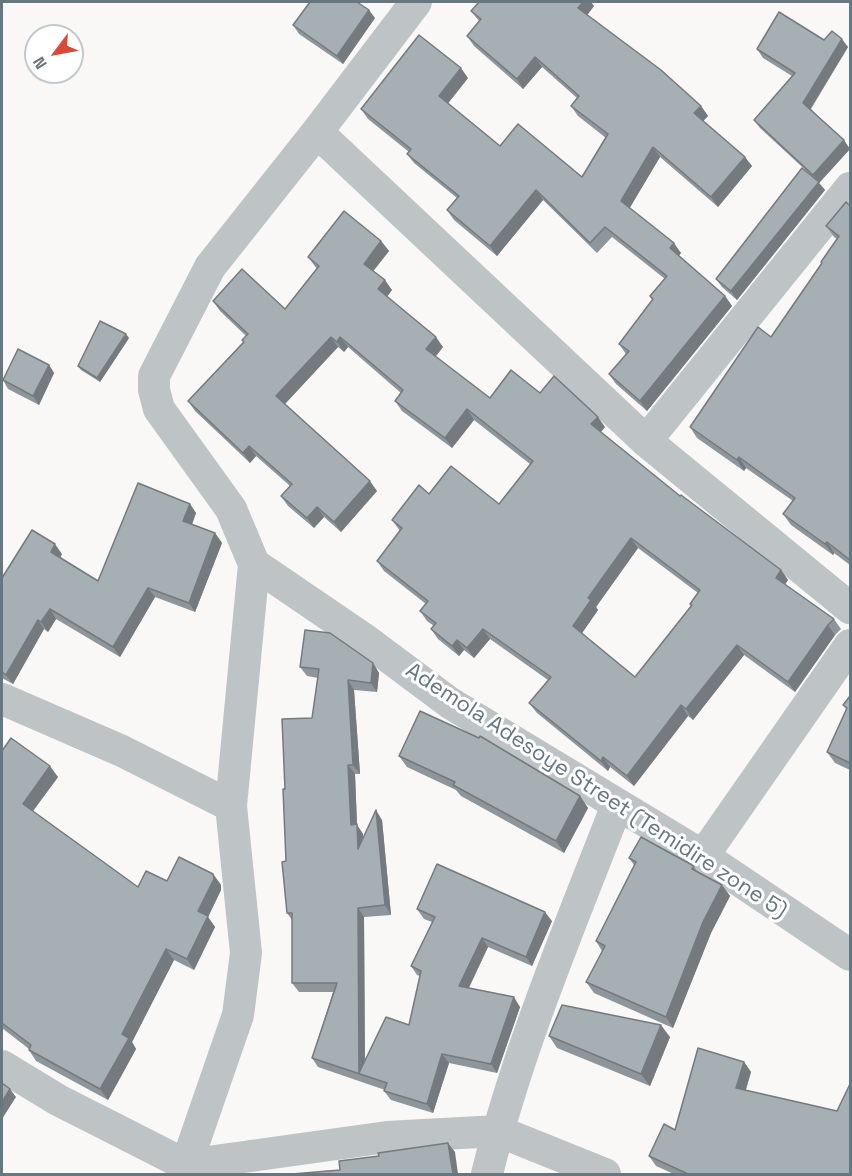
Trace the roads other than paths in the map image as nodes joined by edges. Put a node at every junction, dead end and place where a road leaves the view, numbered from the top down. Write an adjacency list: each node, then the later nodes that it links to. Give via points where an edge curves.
1 (416, 2): 2 (street)
2 (317, 132): 4 (street); 5 (street, via 210,267 154,376 159,409 231,509)
3 (850, 188): 4 (street)
4 (646, 441): 6 (street)
5 (254, 564): 9 (street, Ademola Adesoye Street (Temidire zone 5), via 450,703); 10 (street)
6 (850, 608)
7 (850, 645): 11 (street)
8 (2, 699): 10 (street, via 122,751)
9 (617, 805): 11 (street, Ademola Adesoye Street (Temidire zone 5)); 14 (street, via 549,981)
10 (231, 806): 15 (street, via 246,953 238,1015)
11 (703, 856): 12 (street, Ademola Adesoye Street (Temidire zone 5))
12 (850, 955)
13 (2, 1066): 15 (street)
14 (498, 1131): 15 (street, via 387,1137); 16 (street); 17 (street)
15 (185, 1170)
16 (488, 1174)
17 (605, 1174)

